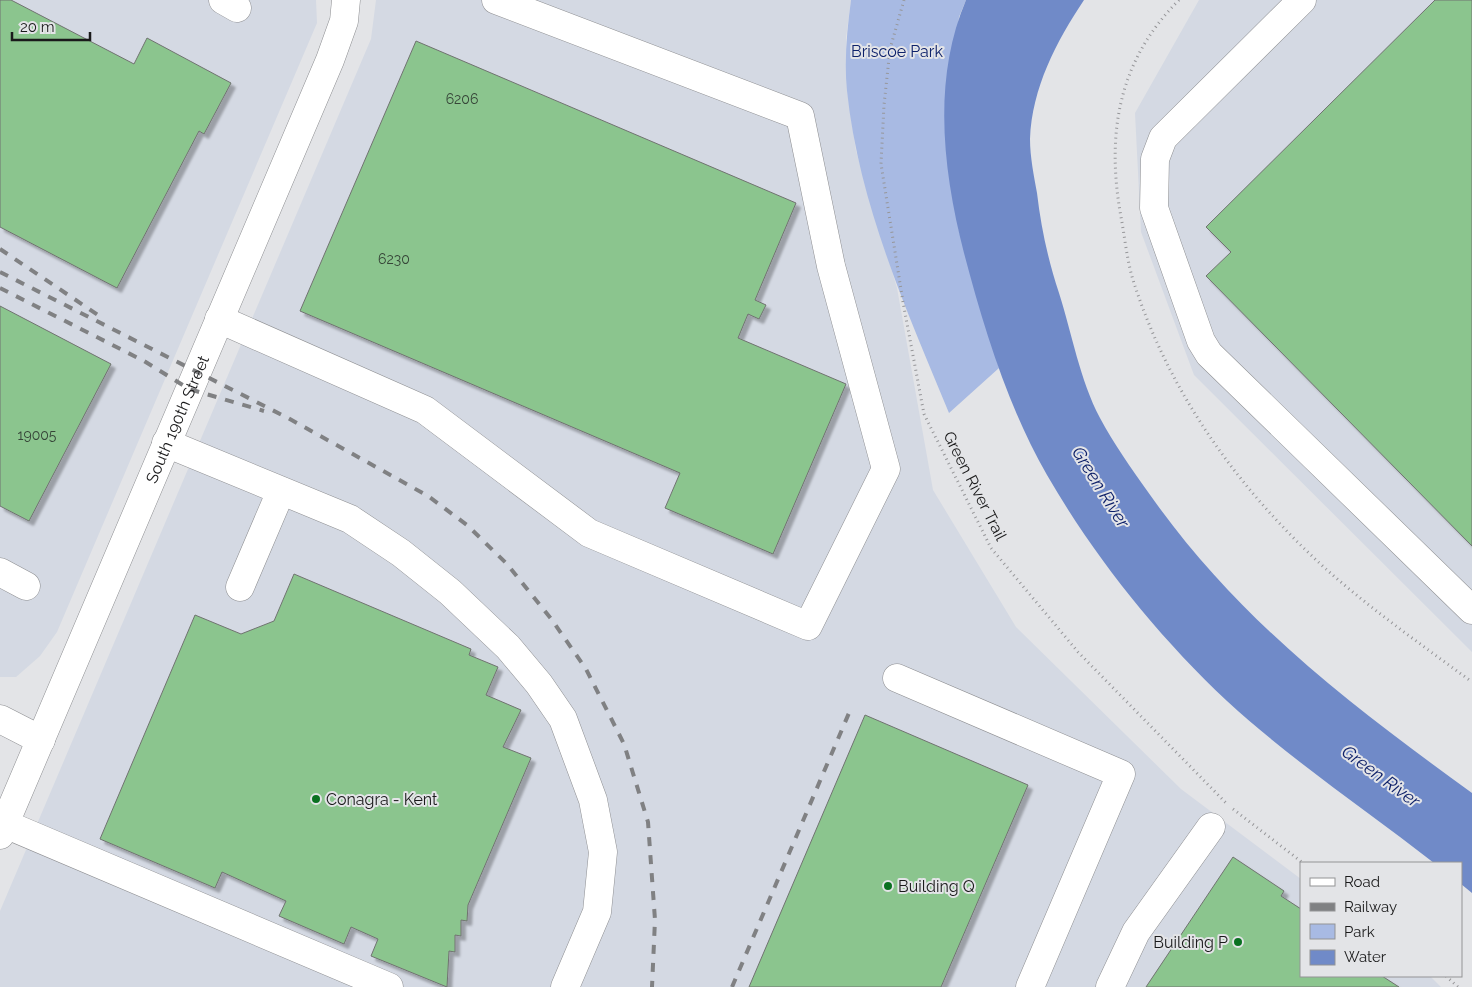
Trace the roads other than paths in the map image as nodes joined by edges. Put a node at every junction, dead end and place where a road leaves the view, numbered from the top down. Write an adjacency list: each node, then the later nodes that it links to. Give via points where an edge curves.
1 (346, 0): 4 (street, South 190th Street, via 344,21 330,60)
2 (496, 0): 4 (street, via 800,116 831,266 886,469 808,626 589,533 425,410)
3 (1302, 0): 10 (street, via 1163,138 1155,159 1154,208 1201,341 1209,354)
4 (219, 319): 5 (street, South 190th Street)
5 (166, 444): 6 (street); 13 (street, South 190th Street)
6 (281, 490): 9 (street); 17 (street, via 350,519 401,553 450,592 508,647 563,719 593,800 603,852 596,912)
7 (0, 572): 8 (street)
8 (26, 586)
9 (240, 587)
10 (1472, 610)
11 (897, 678): 18 (street, via 1121,774)
12 (0, 719): 13 (street)
13 (41, 740): 15 (street, South 190th Street)
14 (1211, 827): 19 (street, via 1136,932)
15 (2, 830): 16 (street)
16 (377, 985)
17 (565, 987)
18 (1030, 987)
19 (1110, 987)

